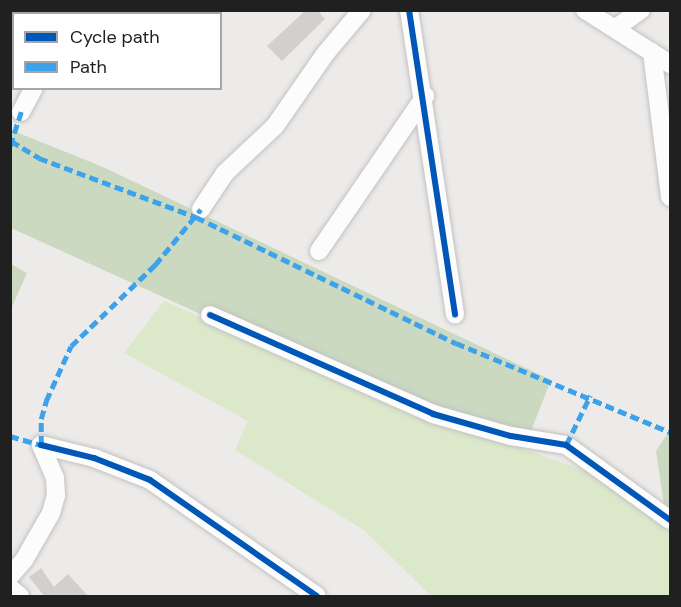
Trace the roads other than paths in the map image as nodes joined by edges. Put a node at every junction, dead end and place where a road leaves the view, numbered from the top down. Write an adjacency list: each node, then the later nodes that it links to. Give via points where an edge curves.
1 (362, 10): 12 (street, via 325,54 275,126 225,173)
2 (409, 10): 9 (street)
3 (585, 10): 5 (street)
4 (641, 10): 5 (street)
5 (616, 28): 6 (street)
6 (652, 52): 7 (street); 11 (street)
7 (670, 64)
8 (33, 90): 10 (street)
9 (425, 96): 13 (street); 15 (street)
10 (21, 112)
11 (670, 197)
12 (201, 209)
13 (319, 251)
14 (210, 315): 16 (street, via 433,414 511,436 566,445)
15 (455, 315)
16 (670, 520)
17 (10, 576): 20 (street, via 24,560 51,513 56,496 55,478 41,445 94,458 150,480)
18 (10, 588): 19 (street)
19 (20, 597)
20 (317, 597)

